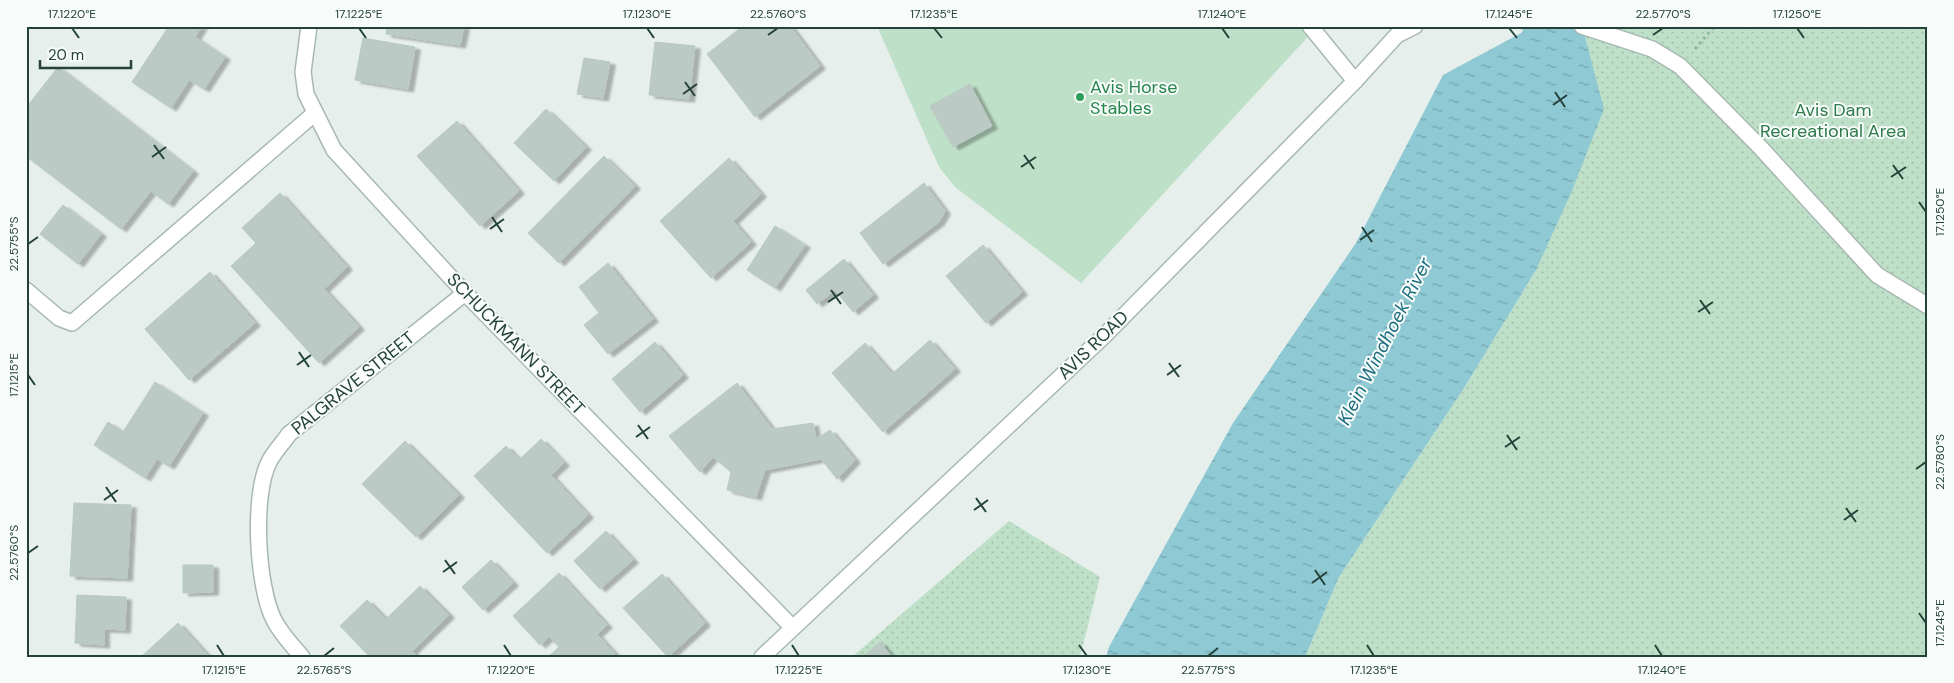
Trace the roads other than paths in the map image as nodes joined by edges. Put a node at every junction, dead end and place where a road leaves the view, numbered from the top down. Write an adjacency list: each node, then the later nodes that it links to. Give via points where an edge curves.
1 (309, 26): 6 (street, SCHUCKMANN STREET, via 303,72 306,94)
2 (1310, 26): 5 (street)
3 (1415, 26): 5 (street, AVIS ROAD, via 1397,35)
4 (1582, 26): 9 (street, via 1652,49 1680,66 1878,275)
5 (1355, 81): 10 (street, AVIS ROAD, via 1104,336)
6 (315, 113): 7 (street, via 72,323 59,318); 8 (street, SCHUCKMANN STREET, via 334,150)
7 (26, 290)
8 (465, 293): 10 (street, SCHUCKMANN STREET); 11 (street, PALGRAVE STREET, via 290,434 268,462 260,495 258,531 262,578 274,620)
9 (1928, 306)
10 (793, 628): 12 (street, AVIS ROAD)
11 (302, 657)
12 (762, 657)

